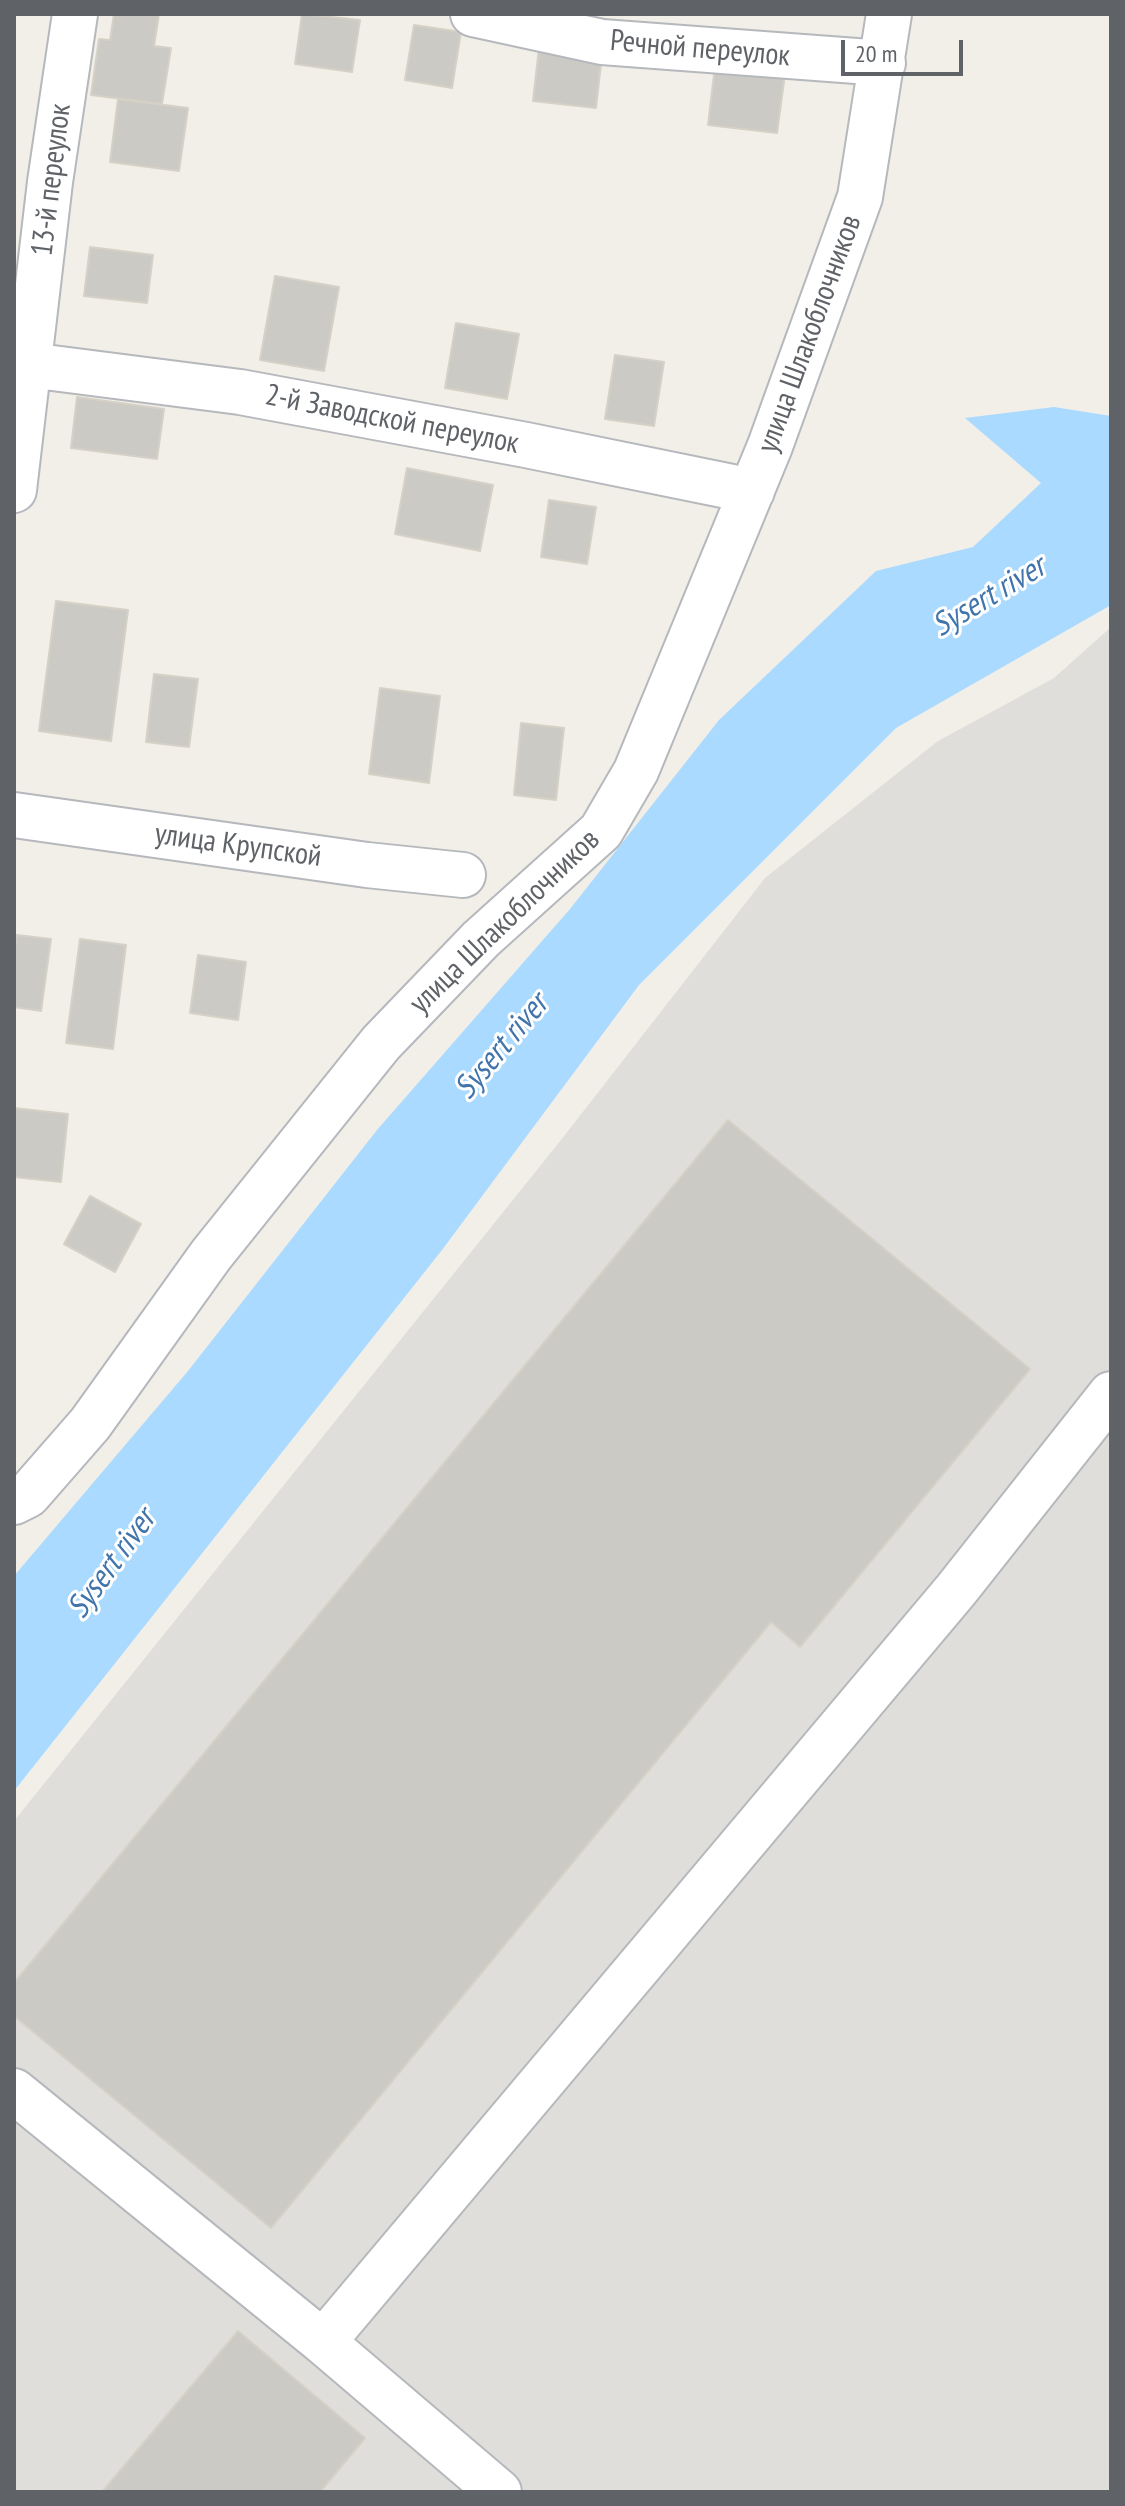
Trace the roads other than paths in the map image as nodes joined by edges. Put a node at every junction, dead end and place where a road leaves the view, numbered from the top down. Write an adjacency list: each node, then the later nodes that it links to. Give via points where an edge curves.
1 (75, 14): 5 (street, 13-й переулок)
2 (473, 14): 4 (street, Речной переулок, via 602,42)
3 (889, 14): 4 (street, улица Шлакоблочников)
4 (883, 63): 7 (street, улица Шлакоблочников, via 860,197)
5 (29, 365): 6 (street, 13-й переулок); 7 (street, 2-й Заводской переулок, via 240,392)
6 (14, 490)
7 (752, 491): 11 (street, улица Шлакоблочников, via 636,771 601,831 481,939 381,1043 211,1255 90,1424 28,1495)
8 (14, 815): 9 (street, улица Крупской)
9 (463, 875)
10 (1111, 1394): 13 (street, via 956,1590)
11 (14, 1502)
12 (14, 2091): 13 (street)
13 (323, 2342): 14 (street)
14 (499, 2492)

